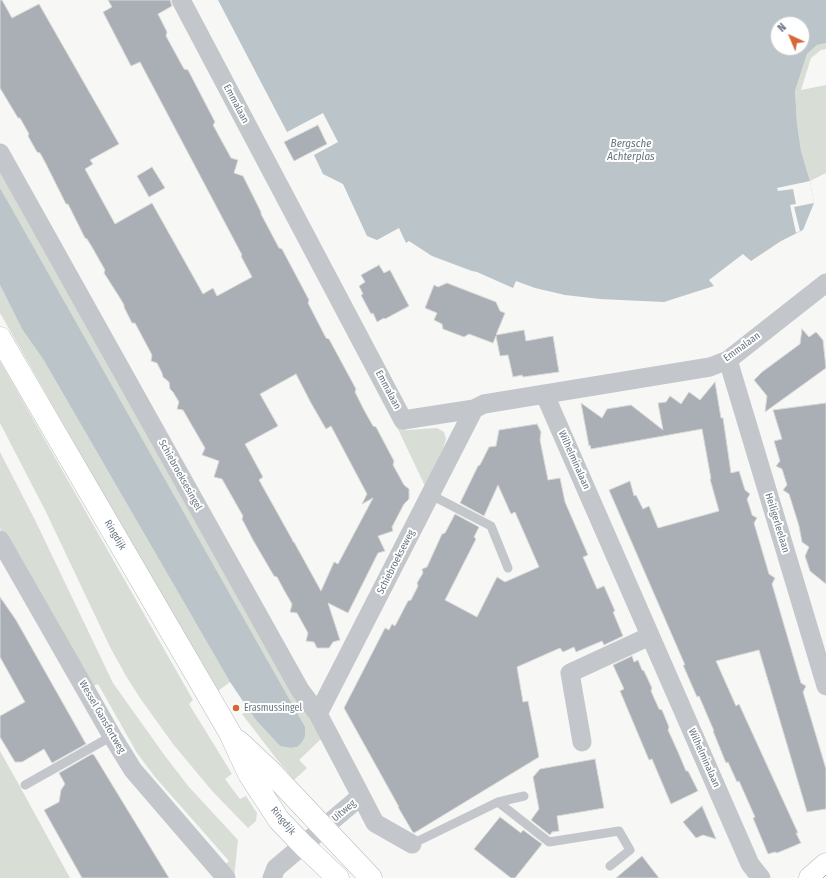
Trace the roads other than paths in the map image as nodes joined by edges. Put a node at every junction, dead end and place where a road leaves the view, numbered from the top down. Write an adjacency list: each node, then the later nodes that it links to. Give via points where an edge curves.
1 (181, 0): 7 (street, Emmalaan, via 403,420)
2 (0, 153): 13 (street, Schiebroeksesingel, via 300,690)
3 (826, 283): 5 (street, Emmalaan)
4 (0, 338): 14 (street, Ringdijk)
5 (728, 360): 6 (street, Emmalaan, via 710,367); 12 (street, Heiligerleelaan)
6 (545, 395): 7 (street, Emmalaan, via 484,404); 11 (street, Wilhelminalaan)
7 (474, 409): 8 (street, Schiebroekseweg)
8 (431, 495): 10 (lane, via 492,526); 13 (street, Schiebroekseweg)
9 (0, 540): 15 (street, Wessel Gansfortweg)
10 (508, 568)
11 (650, 636): 16 (street, via 570,673); 30 (street, Wilhelminalaan, via 750,864)
12 (826, 686)
13 (318, 714): 18 (street, Schiebroeksesingel)
14 (230, 733): 21 (street, Ringdijk); 23 (street, Ringdijk, via 249,774 280,820)
15 (112, 736): 17 (lane); 26 (street, Wessel Gansfortweg, via 133,770)
16 (582, 742)
17 (24, 785)
18 (361, 796): 21 (street, Uitweg); 22 (street, Uitweg, via 375,823)
19 (524, 796): 20 (lane)
20 (498, 802): 22 (lane); 25 (lane, via 549,842 619,831 630,850)
21 (323, 829): 23 (street); 29 (street, Uitweg)
22 (412, 844)
23 (303, 845): 27 (street, via 276,868); 28 (street)
24 (826, 864): 31 (street)
25 (610, 866)
26 (226, 878)
27 (272, 878)
28 (338, 878)
29 (370, 878)
30 (761, 878)
31 (810, 878)

